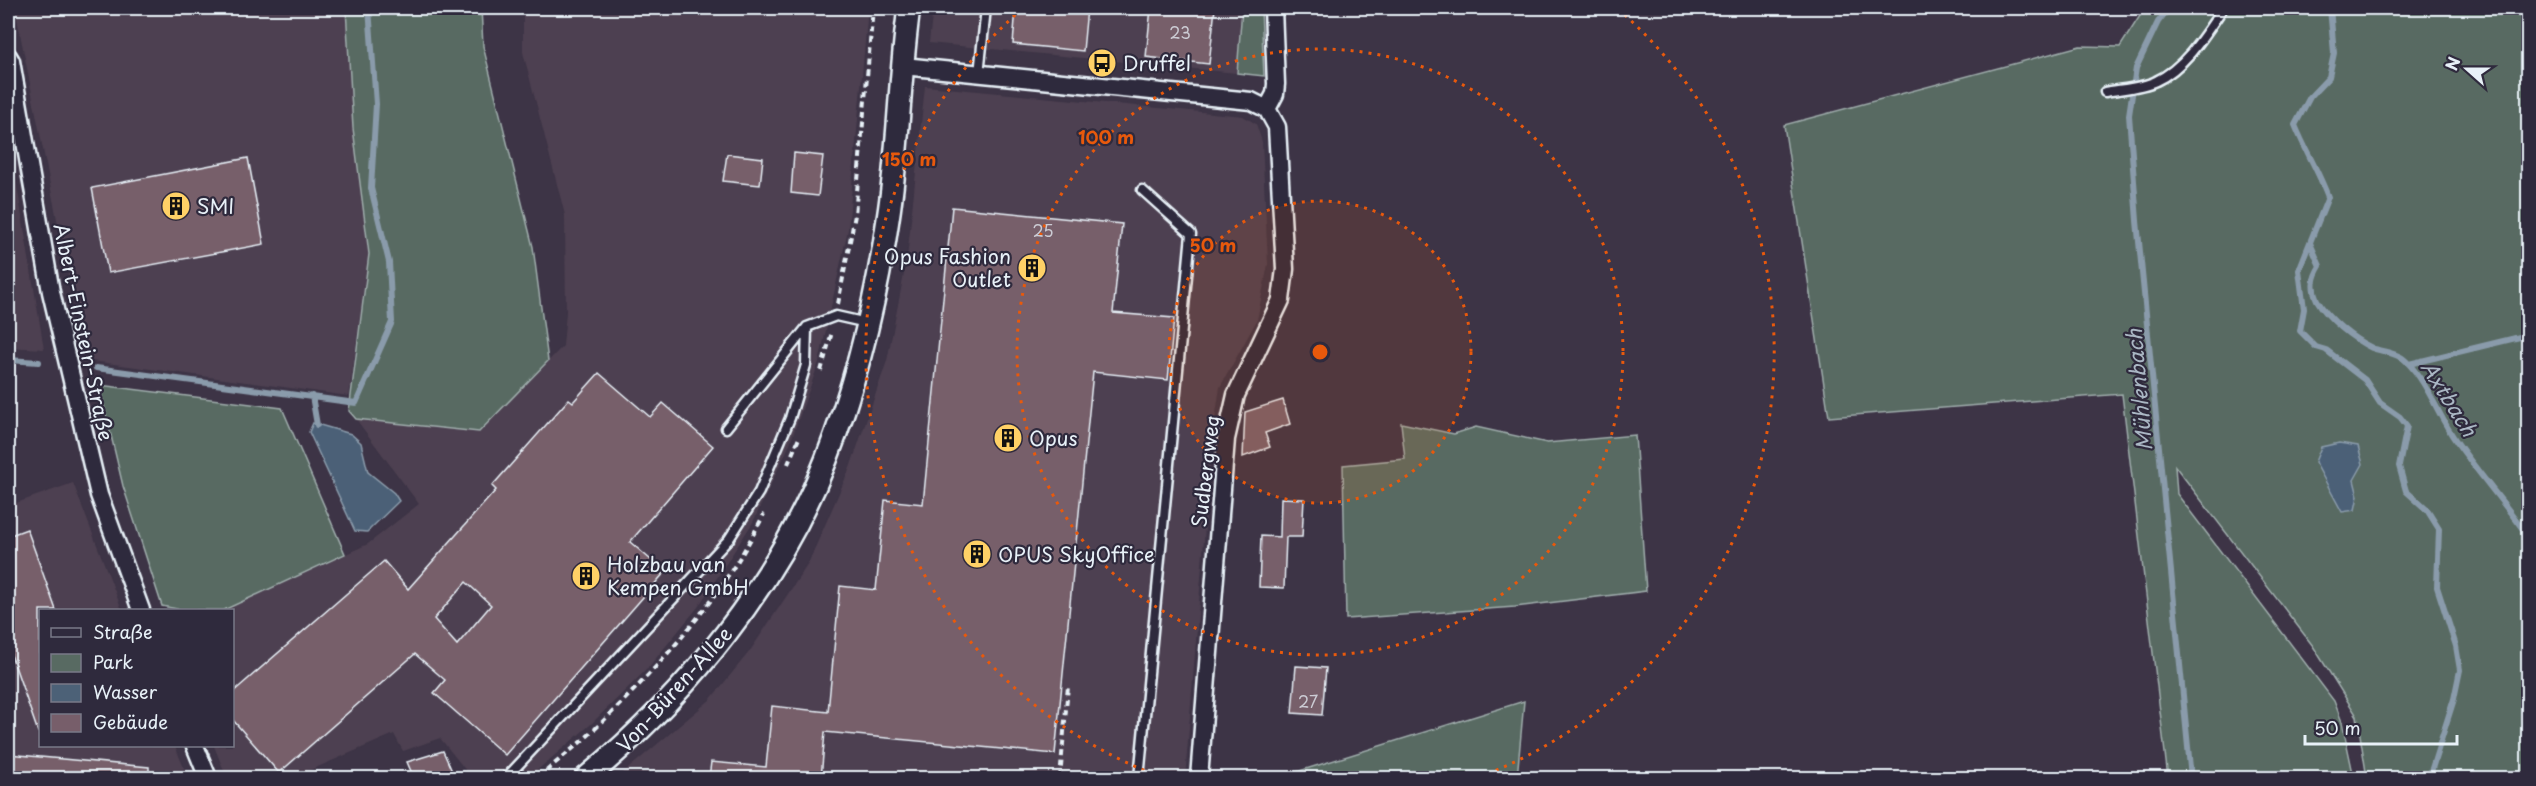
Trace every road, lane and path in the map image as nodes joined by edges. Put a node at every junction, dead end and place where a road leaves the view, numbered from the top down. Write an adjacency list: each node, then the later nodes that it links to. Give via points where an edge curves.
1 (873, 8): 12 (path, via 855,215)
2 (909, 8): 7 (street, Von-Büren-Allee)
3 (986, 8): 8 (lane)
4 (1272, 8): 10 (street, via 1276,84)
5 (2223, 8): 9 (lane, via 2200,42 2156,82)
6 (8, 56): 20 (street, Albert-Einstein-Straße, via 51,292 99,495)
7 (903, 66): 8 (street); 13 (street, Von-Büren-Allee, via 889,218)
8 (980, 74): 10 (street, via 1251,101)
9 (2105, 92)
10 (1268, 109): 29 (street, Sudbergweg, via 1277,127 1285,269 1281,300 1236,394 1226,440)
11 (1142, 190): 28 (lane, via 1191,234)
12 (836, 316): 13 (lane); 14 (lane); 15 (path)
13 (868, 323): 26 (street, Von-Büren-Allee, via 826,461 785,544 727,634 675,695)
14 (807, 327): 16 (lane); 24 (lane, via 806,365 790,418 759,492 729,539)
15 (820, 372)
16 (726, 428)
17 (802, 428): 18 (path)
18 (785, 470)
19 (766, 509): 25 (path, via 702,614 643,682)
20 (141, 609)
21 (1068, 686): 27 (path)
22 (195, 747): 23 (street)
23 (208, 778)
24 (506, 778)
25 (539, 778)
26 (586, 778)
27 (1059, 778)
28 (1139, 778)
29 (1199, 778)

